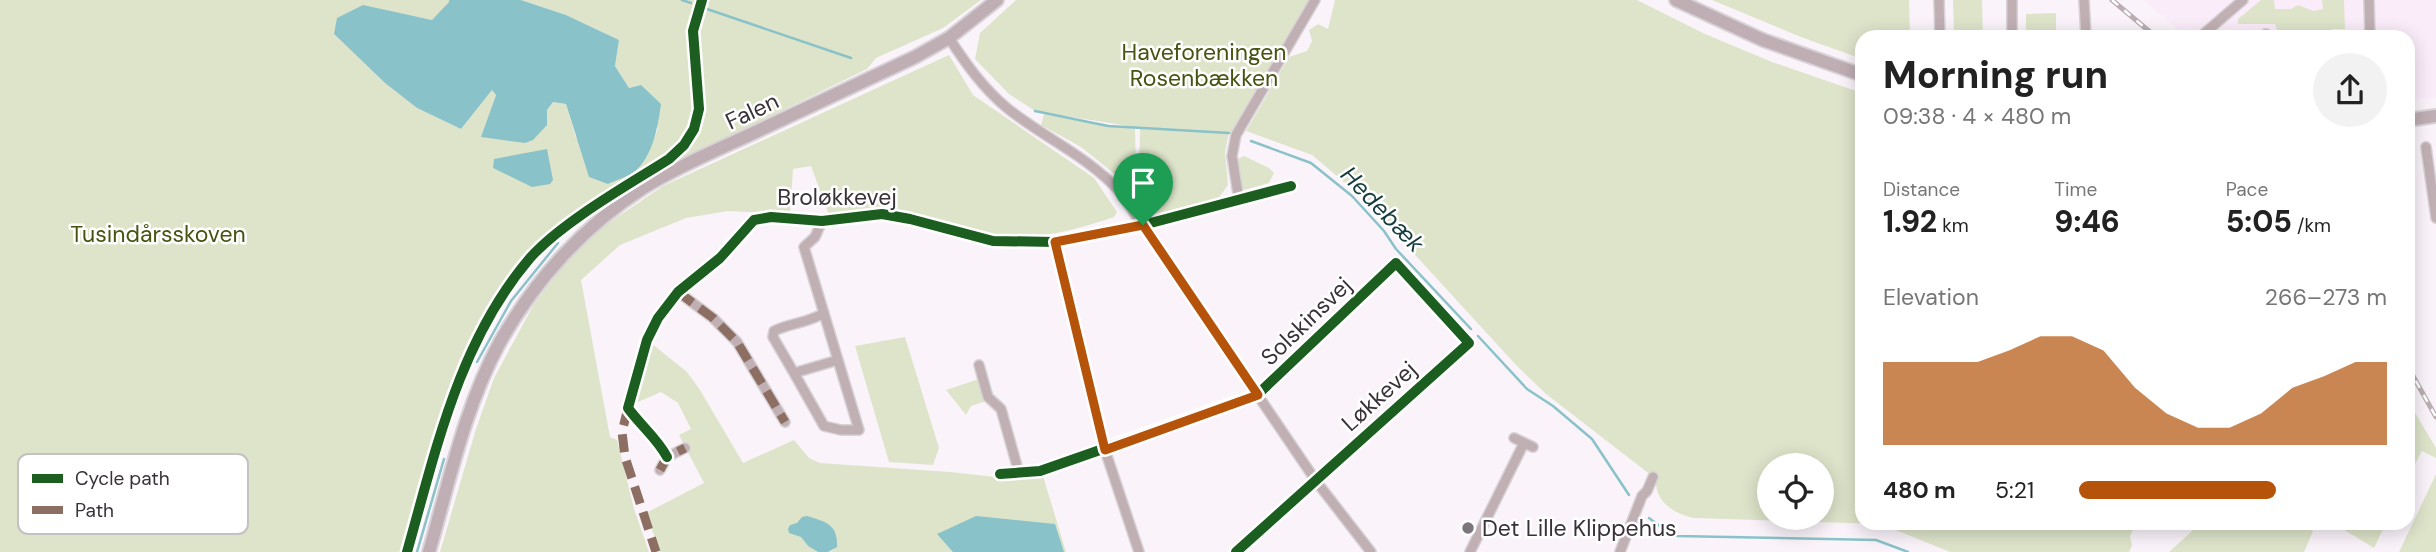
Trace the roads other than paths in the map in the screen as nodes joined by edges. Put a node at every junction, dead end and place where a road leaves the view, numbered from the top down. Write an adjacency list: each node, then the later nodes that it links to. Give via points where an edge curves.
1 (997, 0): 14 (street, Falen)
2 (1315, 0): 20 (street, via 1236,135 1232,156)
3 (1676, 0): 15 (street, via 1763,40)
4 (1939, 0): 9 (street)
5 (2012, 0): 10 (street)
6 (2084, 0): 11 (street)
7 (2243, 0): 12 (street)
8 (2369, 0): 13 (street)
9 (1940, 30)
10 (2012, 30)
11 (2086, 30)
12 (2208, 30)
13 (2370, 30)
14 (948, 38): 23 (street, via 1000,102 1106,176); 42 (street, Falen, via 644,187 576,241 548,272 500,342 466,426)
15 (1855, 73)
16 (2436, 116): 17 (street)
17 (2415, 119)
18 (2426, 147): 21 (street)
19 (1291, 186): 20 (street, Broløkkevej)
20 (1239, 200): 23 (street, Broløkkevej)
21 (2435, 212)
22 (822, 221): 24 (street, Broløkkevej, via 882,214 993,241); 26 (street, Broløkkevej, via 754,220 720,258); 27 (street, via 804,247)
23 (1143, 225): 24 (street, Broløkkevej); 31 (street)
24 (1055, 242): 35 (street)
25 (1396, 263): 31 (street, Solskinsvej); 41 (street, Løkkevej, via 1469,342)
26 (678, 292): 32 (street, via 737,342); 36 (street, Broløkkevej, via 647,340 628,408 643,430 658,440)
27 (824, 313): 28 (street); 30 (street, via 774,331 772,337)
28 (838, 360): 30 (street); 30 (street, via 859,430 824,426)
29 (979, 365): 38 (street, via 988,397 1001,409)
30 (794, 373)
31 (1258, 395): 35 (street, Solskinsvej); 41 (street)
32 (785, 422)
33 (1514, 438): 46 (street, via 1528,445)
34 (685, 448): 36 (street)
35 (1105, 450): 38 (street, Solskinsvej, via 1040,471); 43 (street)
36 (667, 457): 37 (street)
37 (660, 470)
38 (1018, 473): 39 (street, Solskinsvej)
39 (1000, 474)
40 (1653, 477): 47 (street)
41 (1316, 481): 44 (street, Løkkevej); 45 (street)
42 (429, 552)
43 (1139, 552)
44 (1236, 552)
45 (1371, 552)
46 (1470, 552)
47 (1619, 552)

